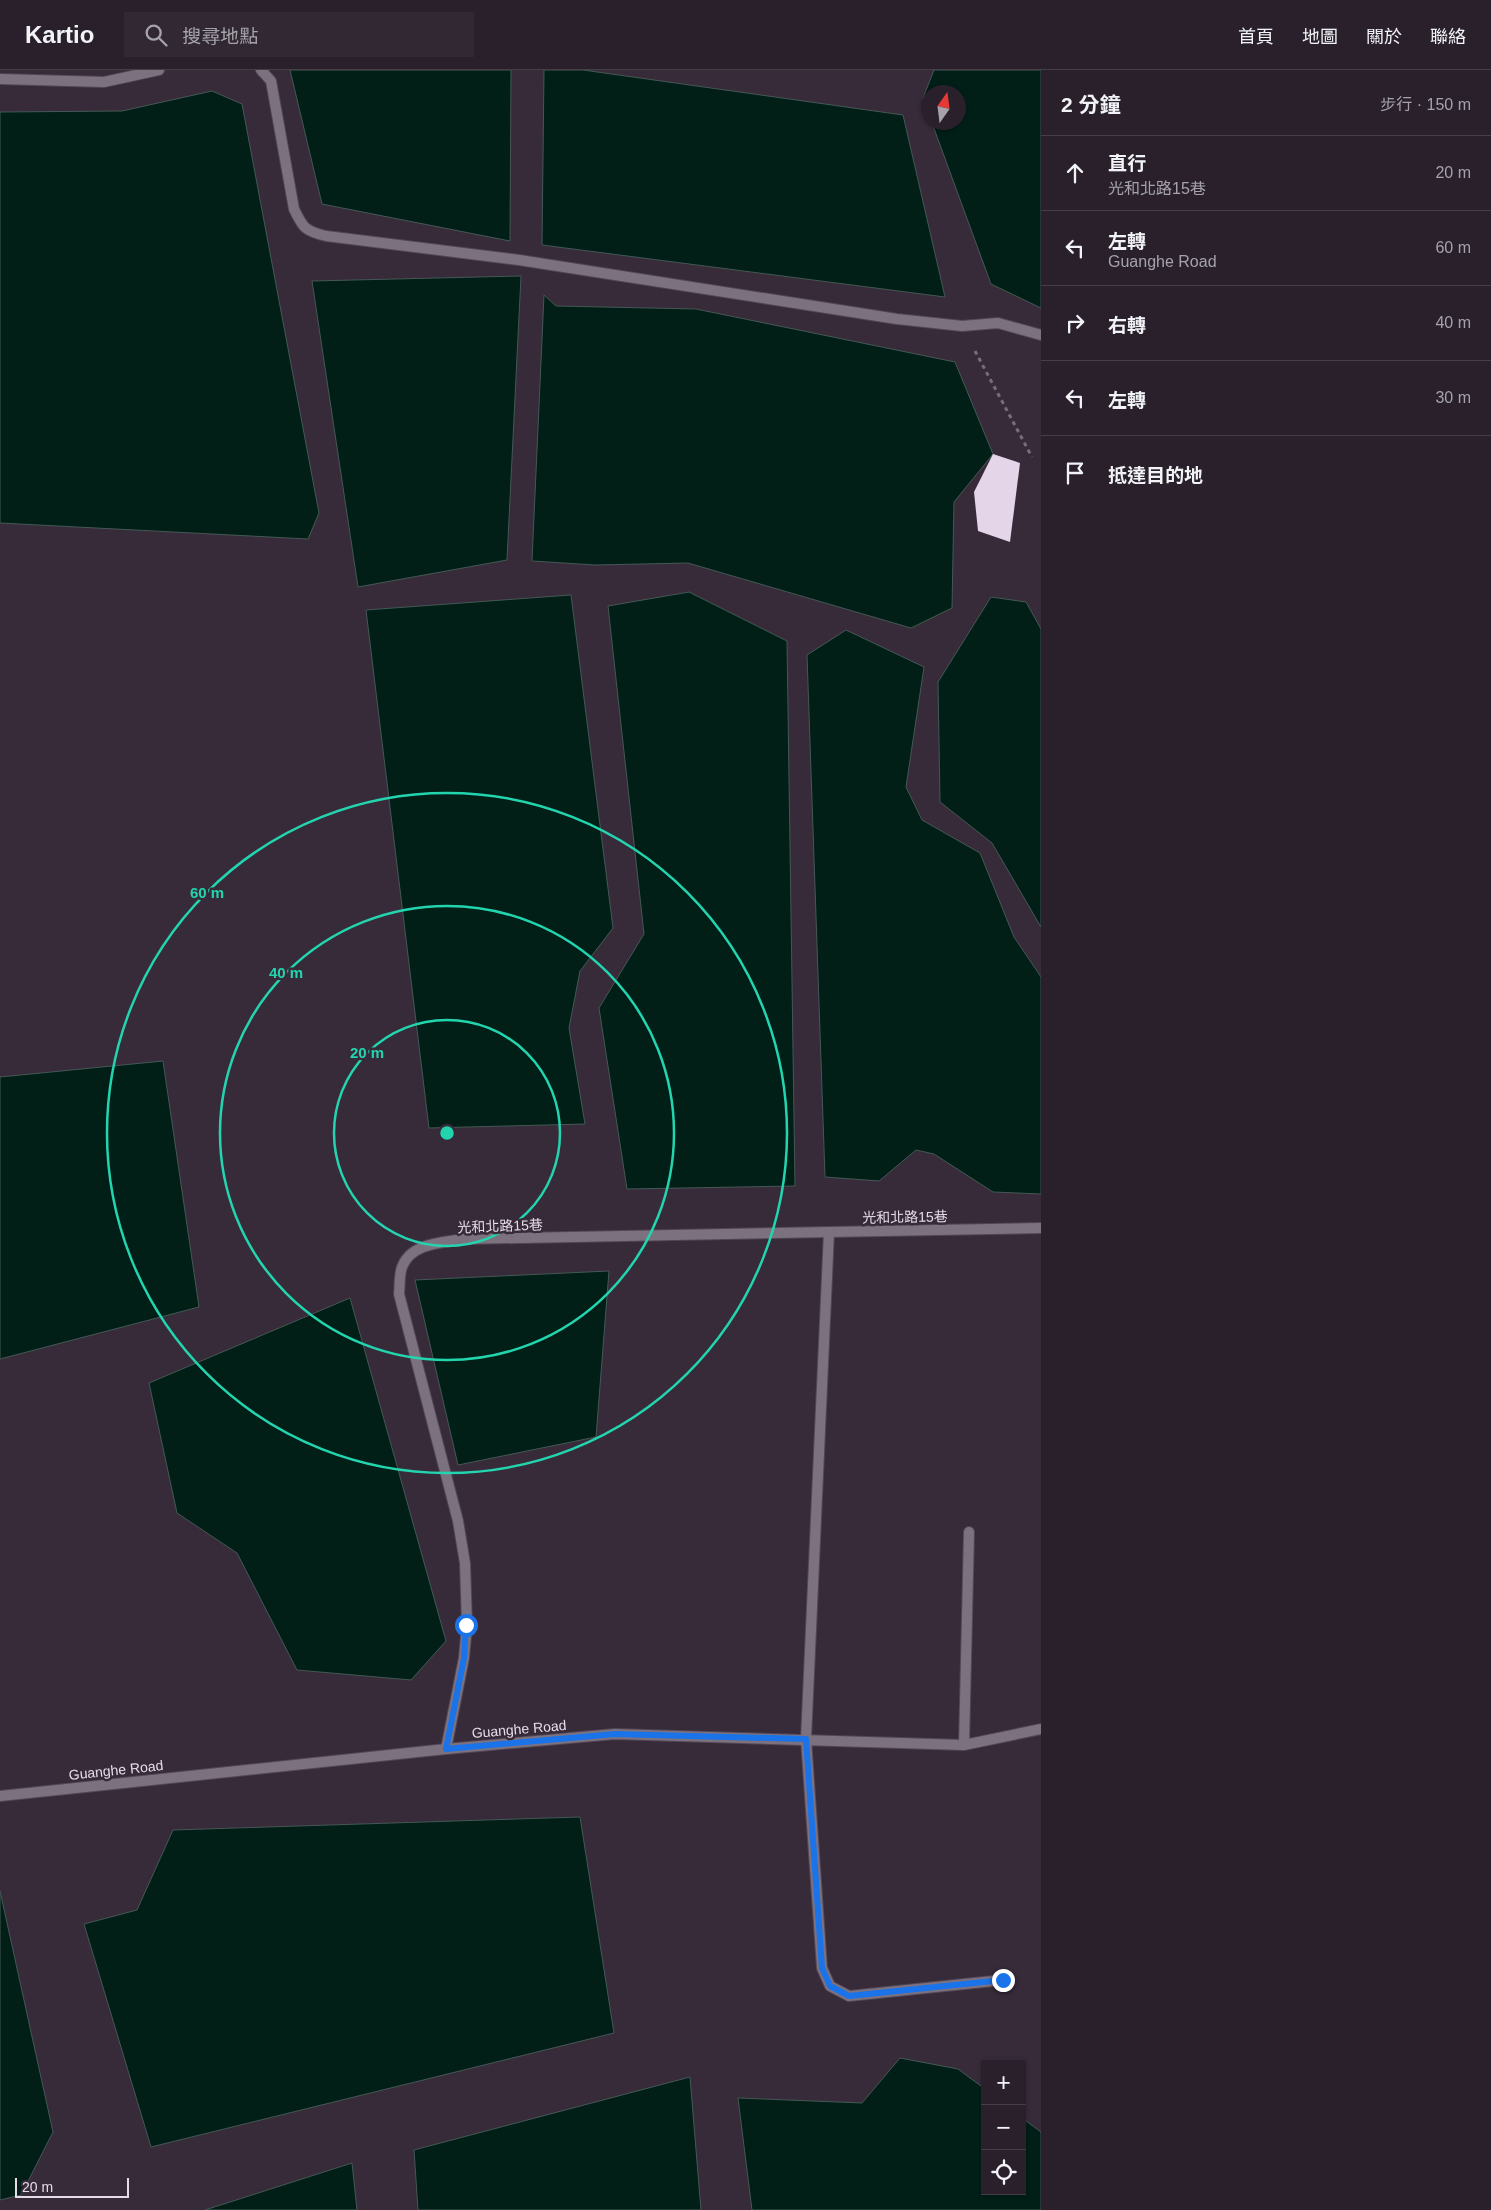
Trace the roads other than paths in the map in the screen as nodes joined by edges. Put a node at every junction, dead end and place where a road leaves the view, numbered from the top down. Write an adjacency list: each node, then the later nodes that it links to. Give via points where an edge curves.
1 (159, 70): 3 (street, via 104,82)
2 (261, 70): 4 (street, via 272,81 294,209 309,232 519,260 897,319 962,326 998,323)
3 (0, 79)
4 (1041, 335)
5 (1041, 1228): 6 (street, 光和北路15巷)
6 (828, 1232): 9 (street); 11 (street, 光和北路15巷, via 463,1239 427,1246 409,1254 401,1268 399,1294 458,1521 465,1563 464,1658)
7 (969, 1532): 10 (street)
8 (1041, 1729): 10 (street, Guanghe Road)
9 (806, 1739): 10 (street, Guanghe Road); 11 (street, Guanghe Road, via 615,1734); 13 (street, via 822,1968 830,1986 849,1996)
10 (964, 1745)
11 (446, 1749): 12 (street, Guanghe Road)
12 (0, 1796)
13 (1003, 1980)

